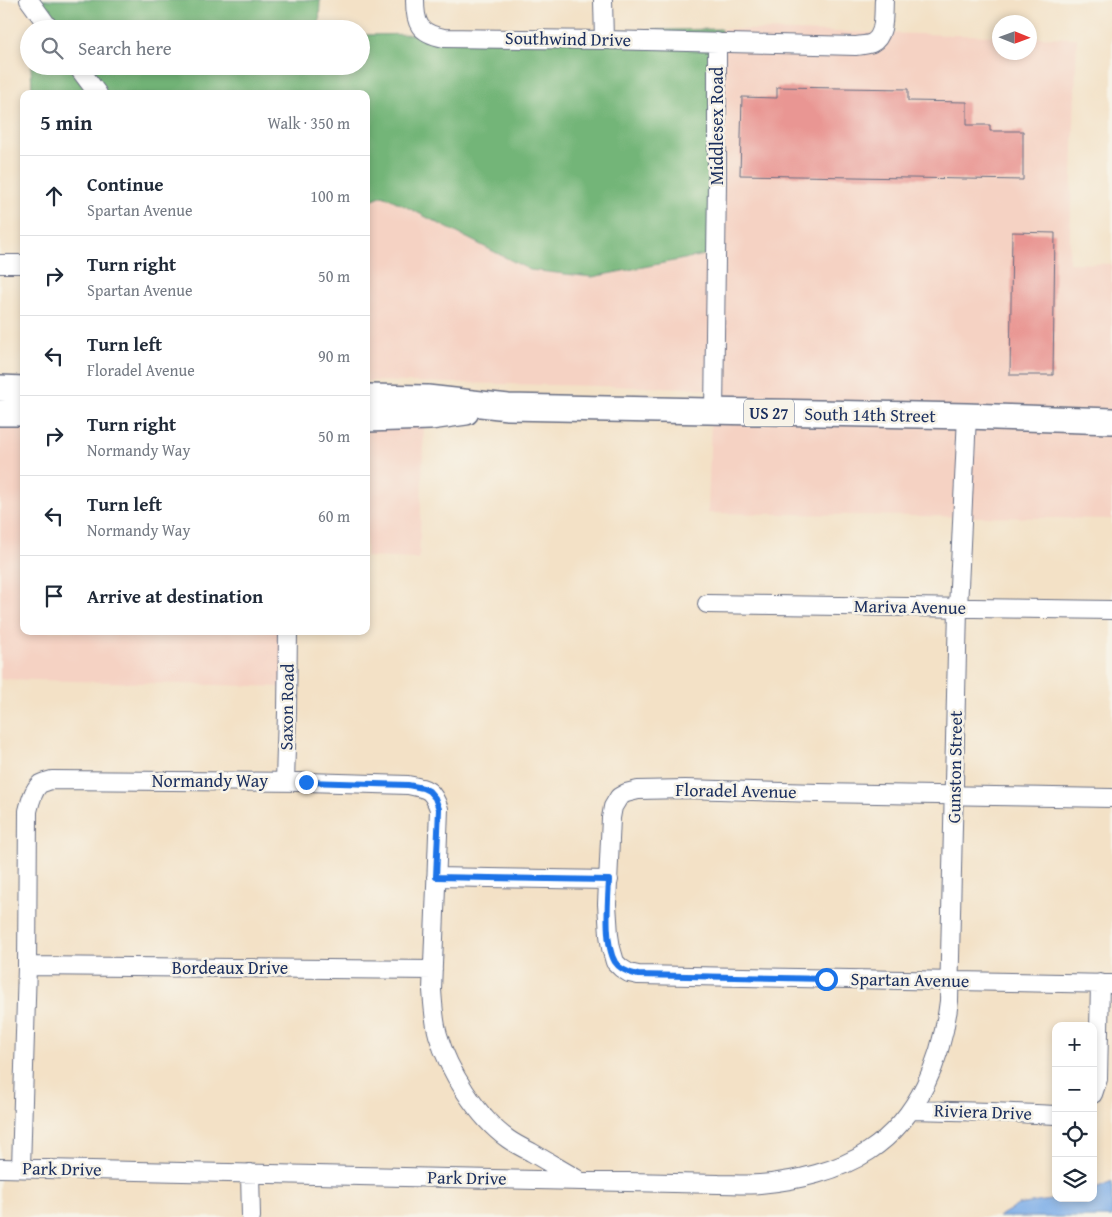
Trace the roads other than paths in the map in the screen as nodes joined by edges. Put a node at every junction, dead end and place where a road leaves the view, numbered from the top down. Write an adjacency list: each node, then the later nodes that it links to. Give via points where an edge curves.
1 (29, 0): 5 (street)
2 (415, 0): 6 (street, Southwind Drive, via 418,24 427,33 444,38)
3 (603, 0): 6 (street)
4 (884, 0): 7 (street, Middlesex Road, via 880,36 870,44)
5 (43, 20)
6 (604, 40): 7 (street, Southwind Drive)
7 (717, 42): 16 (street, Middlesex Road)
8 (84, 75): 9 (street)
9 (95, 90)
10 (0, 264): 11 (street)
11 (20, 264)
12 (0, 388): 13 (highway)
13 (20, 389)
14 (370, 396): 15 (highway, South 14th Street / US 27, via 427,398)
15 (508, 407): 16 (highway, South 14th Street / US 27); 20 (highway, South 14th Street / US 27, via 430,417)
16 (714, 412): 19 (highway, South 14th Street / US 27)
17 (0, 413): 18 (highway)
18 (20, 413)
19 (967, 416): 21 (highway, South 14th Street / US 27); 23 (street, Gunston Street)
20 (370, 419)
21 (1112, 420)
22 (707, 604): 23 (street, Mariva Avenue)
23 (958, 608): 24 (street, Mariva Avenue); 27 (street, Gunston Street)
24 (1112, 610)
25 (288, 635): 26 (street, Saxon Road)
26 (285, 782): 29 (street, Normandy Way, via 408,785 429,791 439,809); 31 (street, Normandy Way, via 52,780 39,785 28,811)
27 (954, 795): 28 (street, Floradel Avenue); 30 (street, Floradel Avenue, via 638,790 619,797 613,807); 33 (street, Gunston Street)
28 (1112, 798)
29 (436, 877): 30 (street); 32 (street, Normandy Way)
30 (609, 880): 33 (street, Spartan Avenue, via 607,904 611,948 615,962 629,973)
31 (27, 966): 32 (street, Bordeaux Drive); 39 (street, Normandy Way)
32 (433, 970): 41 (street, Normandy Way, via 432,990 438,1034 450,1065 471,1100 490,1124 507,1138)
33 (950, 981): 34 (street, Spartan Avenue); 36 (street, Gunston Street, via 942,1043 926,1085)
34 (1106, 983): 35 (street)
35 (1097, 1082)
36 (911, 1110): 37 (street, Riviera Drive); 41 (street, Park Drive, via 892,1133 868,1152 844,1164 786,1181 718,1184)
37 (1052, 1115)
38 (0, 1168): 39 (street, Park Drive)
39 (21, 1168): 40 (street, Park Drive)
40 (250, 1173): 41 (street, Park Drive); 42 (street)
41 (580, 1180)
42 (251, 1217)

